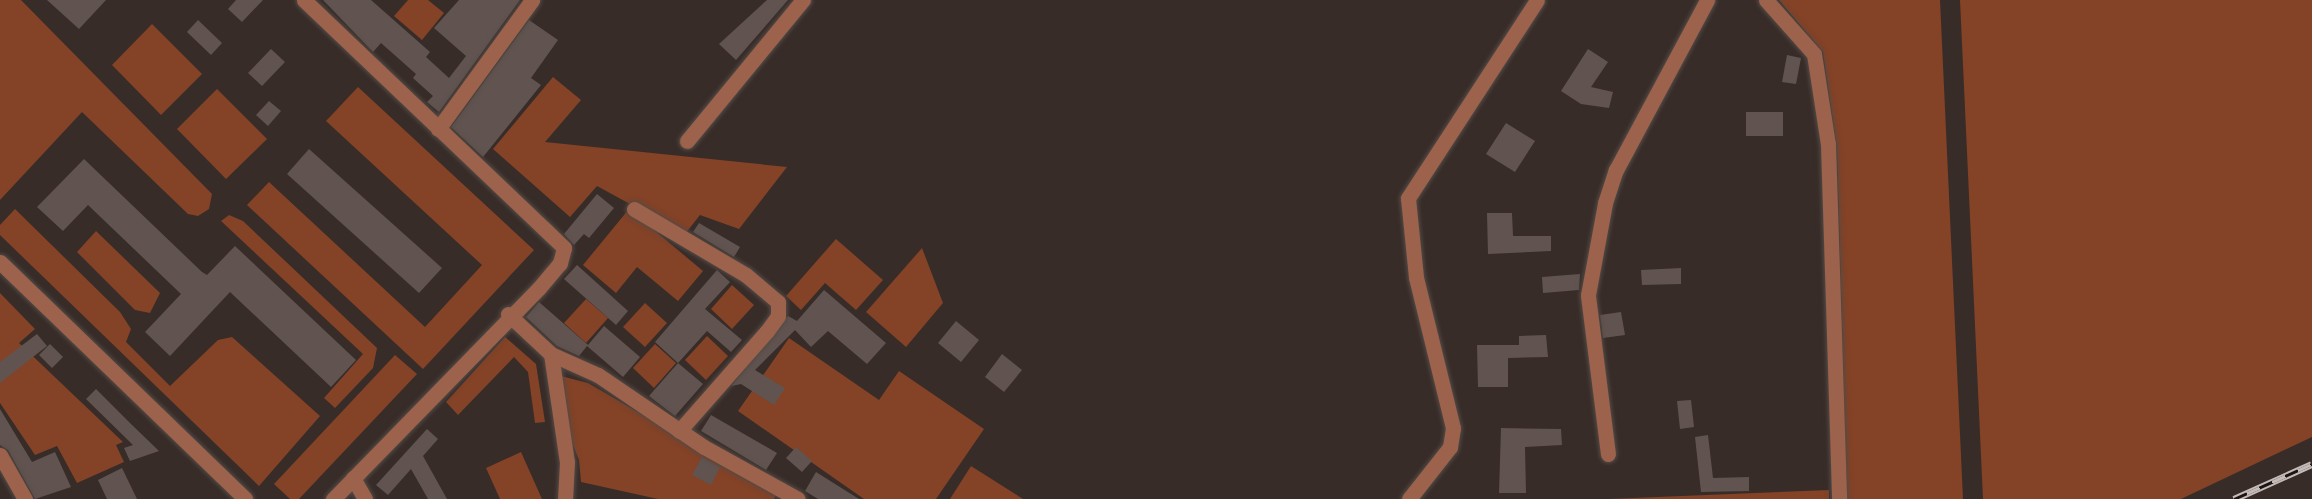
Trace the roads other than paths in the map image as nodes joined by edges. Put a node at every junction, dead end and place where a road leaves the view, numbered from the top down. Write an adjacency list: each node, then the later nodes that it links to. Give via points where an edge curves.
1 (304, 0): 7 (street)
2 (532, 0): 7 (street)
3 (803, 0): 8 (street)
4 (1537, 0): 23 (street, via 1408,198 1416,277 1453,429 1450,447)
5 (1707, 0): 14 (street, via 1616,170 1605,203 1588,295)
6 (1766, 0): 24 (street, via 1814,54 1828,144)
7 (438, 129): 11 (street, via 564,248 554,271)
8 (687, 141)
9 (634, 209): 13 (street, via 746,275 778,302 778,316 767,331)
10 (0, 262): 18 (street)
11 (508, 314): 12 (street); 16 (street)
12 (551, 354): 13 (street, via 598,375); 21 (street, via 567,462)
13 (679, 430): 22 (street)
14 (1608, 454)
15 (0, 455): 17 (street)
16 (353, 478): 19 (street); 20 (street)
17 (25, 499)
18 (244, 499)
19 (333, 499)
20 (365, 499)
21 (565, 499)
22 (798, 499)
23 (1409, 499)
24 (1839, 499)

